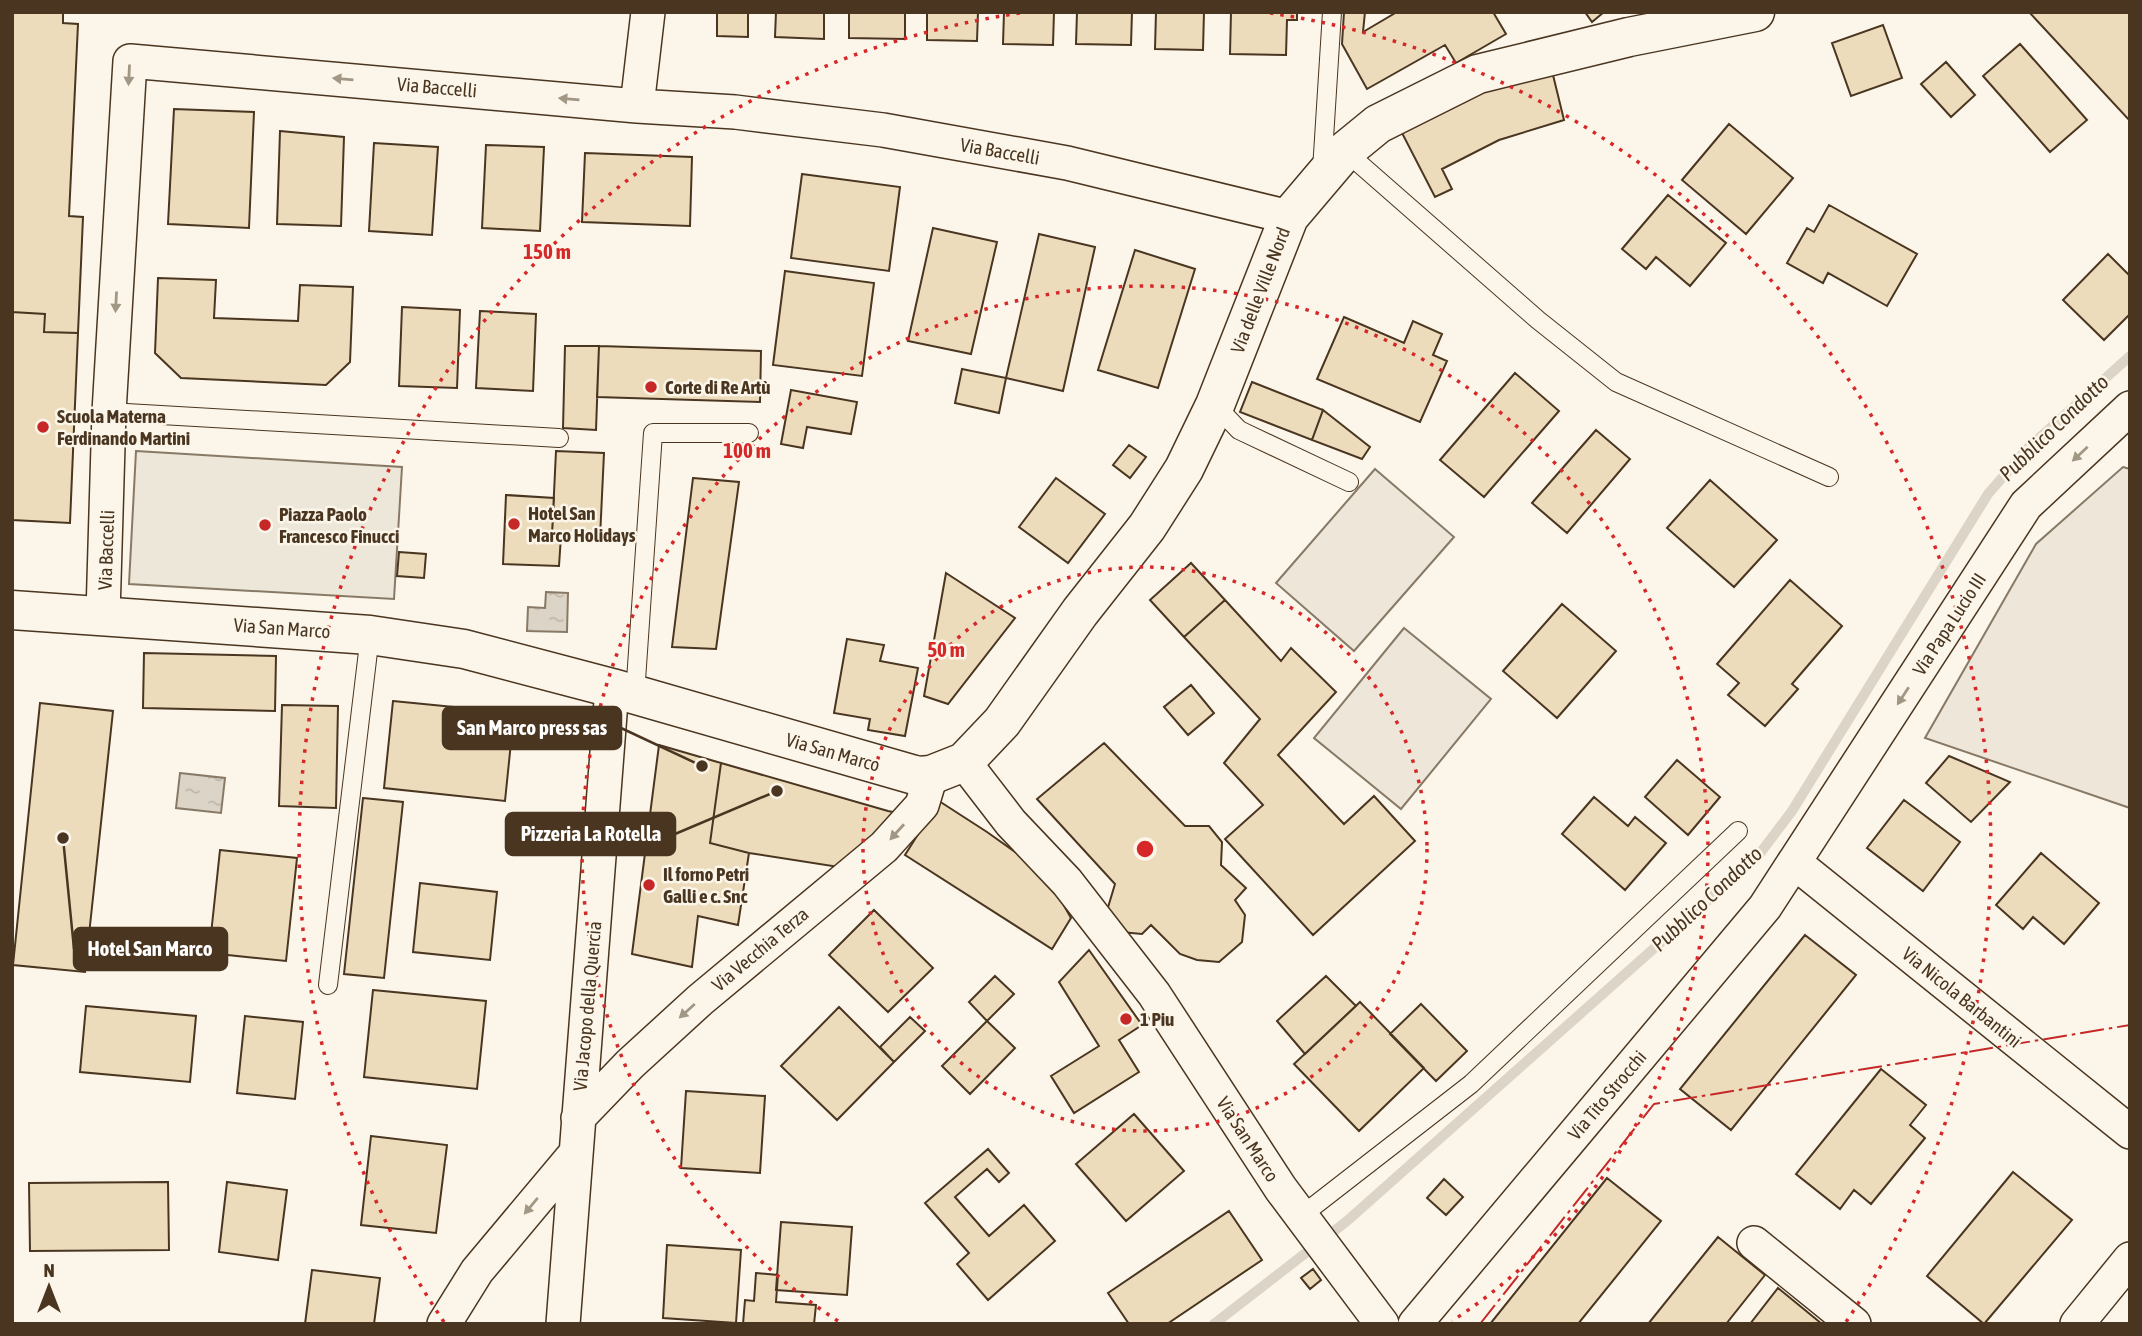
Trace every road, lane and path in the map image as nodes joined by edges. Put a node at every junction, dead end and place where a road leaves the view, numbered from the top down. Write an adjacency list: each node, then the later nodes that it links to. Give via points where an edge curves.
1 (648, 12): 4 (street)
2 (1332, 12): 5 (lane)
3 (1755, 12): 5 (street, Via delle Ville Nord, via 1478,74 1378,124)
4 (637, 106): 6 (street, Via Baccelli, via 735,112 883,130 1067,163); 9 (street, Via Baccelli, one-way to 9, via 130,61)
5 (1333, 164): 6 (street, Via delle Ville Nord); 12 (lane, via 1615,382)
6 (1289, 217): 7 (street, Via delle Ville Nord)
7 (1215, 405): 13 (lane, via 1239,430); 18 (street, Via delle Ville Nord, via 1184,468 1147,527 1002,722)
8 (2130, 408): 20 (street, Via Papa Lucio III, one-way to 20, via 2026,505)
9 (109, 412): 11 (lane); 15 (street, Via Baccelli)
10 (749, 433): 17 (lane, via 653,433)
11 (559, 438)
12 (1829, 477)
13 (1349, 482)
14 (12, 610): 15 (street, Via San Marco)
15 (103, 614): 16 (street, Via San Marco)
16 (370, 635): 17 (street, Via San Marco, via 464,649); 21 (lane)
17 (623, 692): 18 (street, Via San Marco, via 919,776); 22 (street, Via Jacopo della Quercia)
18 (947, 768): 22 (street, Via Vecchia Terza, one-way to 22, via 922,805 884,846 700,1000); 25 (street, Via San Marco, via 1011,823 1067,882 1154,994)
19 (1738, 831): 25 (lane, via 1471,1084)
20 (1794, 862): 23 (street, Via Nicola Barbantini); 31 (street, Via Tito Strocchi, via 1765,907)
21 (328, 985)
22 (578, 1118): 24 (street, Via Jacopo della Quercia)
23 (2130, 1132)
24 (575, 1154): 28 (street, one-way to 28, via 477,1271); 29 (street, Via Jacopo della Quercia)
25 (1305, 1222): 30 (street, Via San Marco)
26 (1754, 1243): 32 (street)
27 (2130, 1259): 33 (street)
28 (444, 1324)
29 (563, 1324)
30 (1382, 1324)
31 (1415, 1324)
32 (1854, 1324)
33 (2077, 1324)

